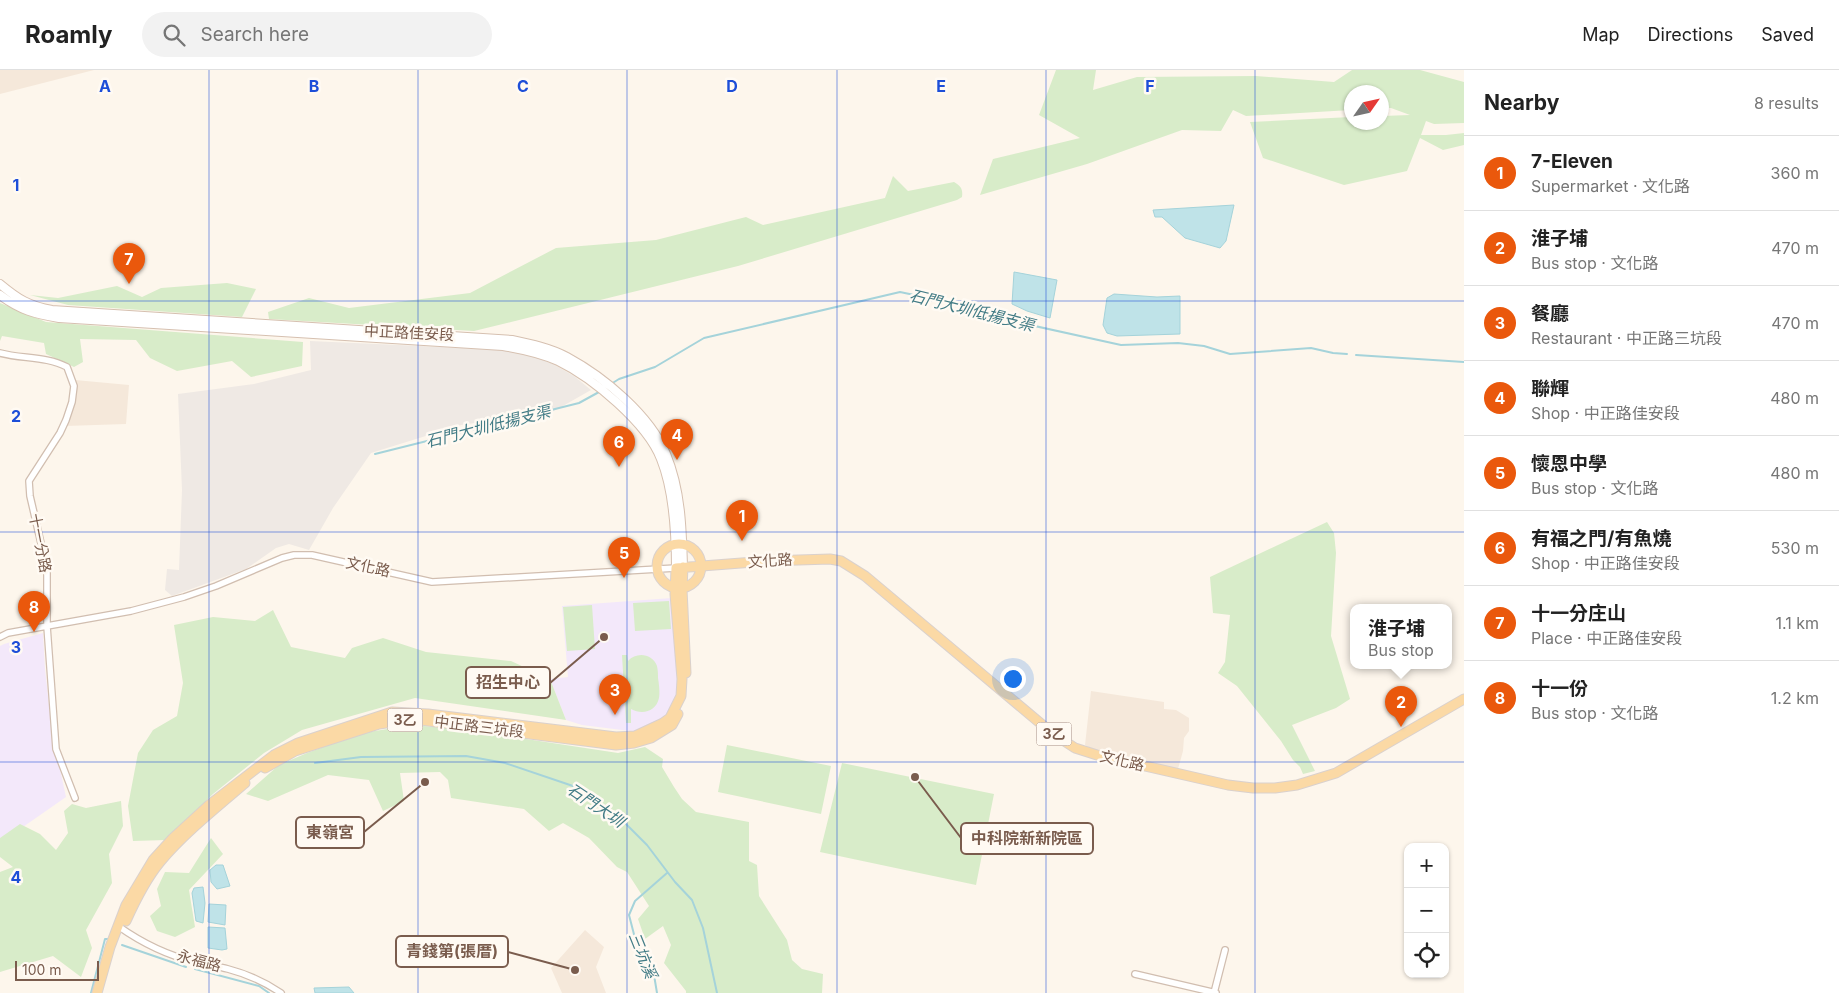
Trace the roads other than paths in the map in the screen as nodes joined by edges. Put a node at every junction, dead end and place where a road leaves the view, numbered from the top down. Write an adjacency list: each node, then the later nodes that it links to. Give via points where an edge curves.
1 (0, 284): 4 (main road, 中正路佳安段, via 17,298 52,310 512,340 566,356 622,397 654,431 667,455 676,485)
2 (0, 295): 4 (main road, 中正路佳安段, via 32,313 59,318 503,346 545,356 588,379 612,398 648,436 667,476)
3 (0, 353): 9 (street, 十一分路, via 55,361 67,367 74,386 72,402 60,433 28,481 47,569)
4 (679, 544): 5 (main road, via 694,551); 6 (main road, 中正路佳安段); 7 (main road, via 662,551)
5 (701, 566): 6 (main road, 文化路 / 3乙); 8 (main road, via 691,585); 11 (main road, 文化路 / 3乙, via 813,558 841,561 865,576 1052,733 1075,748 1228,785 1275,788 1321,779 1361,760)
6 (679, 568): 7 (street, 文化路); 8 (main road, 中正路三坑段 / 3乙)
7 (656, 569): 8 (main road, via 660,580); 9 (street, 文化路, via 432,582 294,555 184,597 131,611)
8 (678, 589): 13 (main road, 中正路三坑段 / 3乙, via 681,696 670,718 663,723 635,736 616,737 392,712 298,743 246,775 173,838 153,860 126,905)
9 (47, 626): 10 (street, 文化路); 12 (street, 十一分路, via 56,749)
10 (0, 637)
11 (1464, 699)
12 (75, 798)
13 (120, 928): 16 (main road, 中正路三坑段 / 3乙, via 110,947); 17 (main road, 中正路三坑段 / 3乙); 18 (street, 永福路, via 154,948 237,972)
14 (1225, 950): 19 (street)
15 (1135, 974): 19 (street)
16 (97, 993)
17 (103, 993)
18 (281, 993)
19 (1215, 993)

